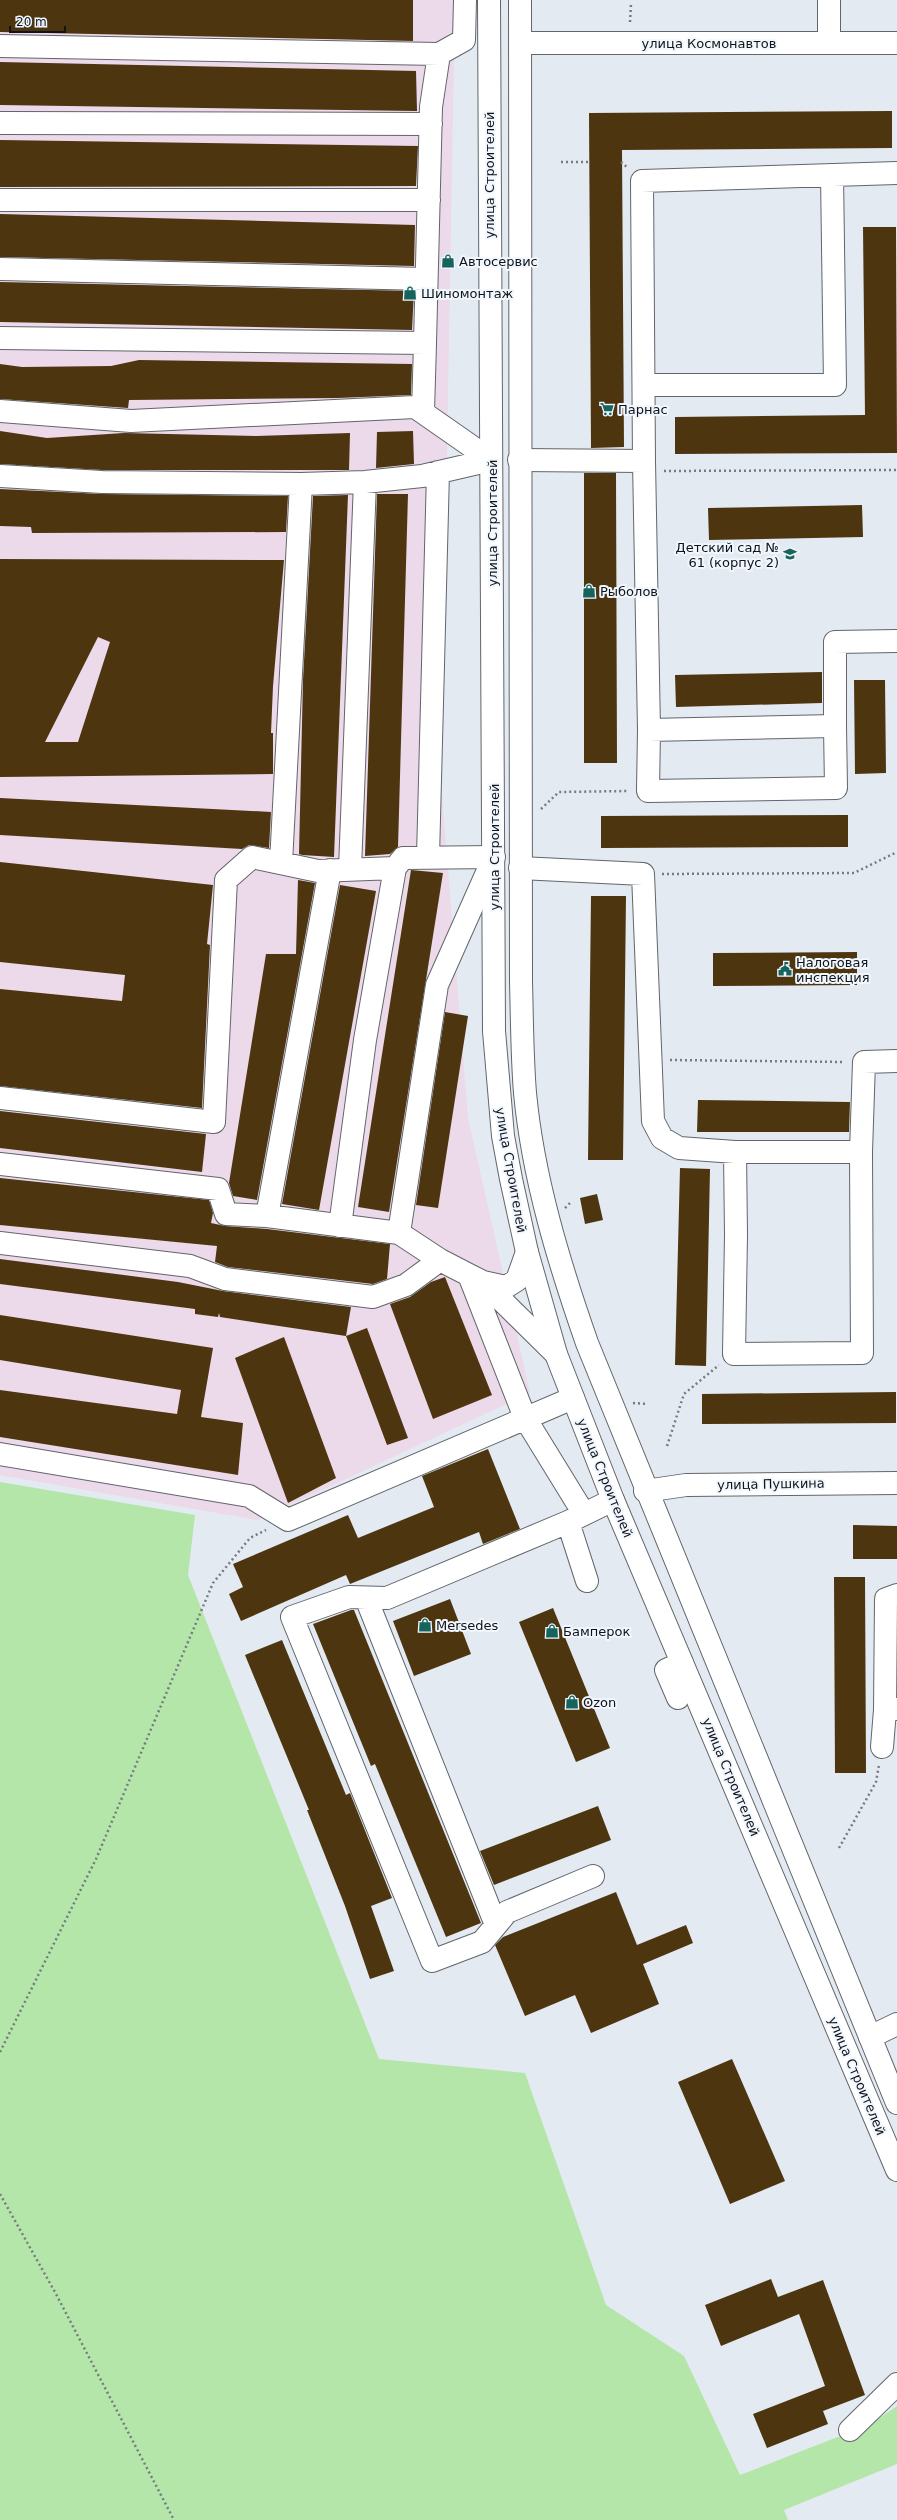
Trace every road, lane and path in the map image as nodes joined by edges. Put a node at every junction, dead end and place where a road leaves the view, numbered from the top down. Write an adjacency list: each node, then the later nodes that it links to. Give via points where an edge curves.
1 (465, 0): 12 (main road, via 464,40)
2 (489, 0): 10 (main road, улица Строителей)
3 (520, 0): 8 (main road, улица Строителей)
4 (829, 0): 7 (main road)
5 (630, 4): 6 (path)
6 (630, 22)
7 (829, 42): 8 (main road, улица Космонавтов); 9 (main road, улица Космонавтов)
8 (521, 44): 10 (main road, улица Космонавтов); 29 (main road, улица Строителей)
9 (897, 44)
10 (489, 45): 28 (main road, улица Строителей)
11 (0, 46): 12 (main road)
12 (439, 54): 14 (main road)
13 (0, 123): 14 (main road)
14 (431, 124): 20 (main road)
15 (561, 162): 16 (path)
16 (589, 162)
17 (897, 173): 18 (main road)
18 (832, 175): 25 (main road, via 642,181); 25 (main road, via 835,385)
19 (0, 200): 20 (main road)
20 (429, 200): 22 (main road)
21 (0, 269): 22 (main road)
22 (426, 279): 24 (main road)
23 (0, 338): 24 (main road)
24 (425, 342): 27 (main road)
25 (645, 385): 30 (main road)
26 (0, 412): 27 (main road, via 131,421 415,407)
27 (423, 412): 28 (main road)
28 (491, 460): 29 (main road); 32 (main road); 43 (main road, улица Строителей)
29 (519, 460): 30 (main road); 46 (main road, улица Строителей)
30 (644, 466): 31 (path); 38 (main road)
31 (897, 470)
32 (438, 472): 34 (main road); 42 (main road)
33 (0, 476): 35 (main road, via 102,482)
34 (365, 482): 35 (main road); 47 (main road)
35 (301, 484): 44 (main road)
36 (897, 641): 37 (main road, via 835,642)
37 (836, 726): 38 (main road); 39 (main road, via 836,788)
38 (649, 730): 39 (main road)
39 (648, 791): 40 (path)
40 (559, 792)
41 (897, 852): 48 (path, via 854,873)
42 (428, 857): 43 (main road); 45 (main road, via 403,858)
43 (494, 857): 58 (main road, via 437,985); 60 (main road, улица Строителей, via 494,1031 498,1094 503,1136)
44 (281, 863): 47 (main road, via 318,871); 52 (main road, via 252,857 226,880 214,1122)
45 (395, 868): 47 (main road); 57 (main road, via 365,1040)
46 (520, 868): 48 (main road); 70 (main road, улица Строителей, via 525,1094 535,1155 567,1286 586,1343)
47 (340, 870): 56 (main road)
48 (643, 874): 49 (main road)
49 (650, 1060): 51 (path); 53 (main road, via 653,1121 662,1138 679,1148)
50 (897, 1061): 51 (main road)
51 (864, 1062): 54 (main road)
52 (0, 1098)
53 (735, 1152): 54 (main road); 64 (main road)
54 (861, 1152): 64 (main road, via 862,1353)
55 (0, 1164): 56 (main road, via 218,1189 226,1214)
56 (267, 1216): 57 (main road)
57 (340, 1226): 58 (main road)
58 (399, 1233): 61 (main road)
59 (0, 1242): 61 (main road, via 190,1266 224,1279 373,1296 406,1285)
60 (527, 1252): 62 (main road, via 517,1280 506,1287); 63 (main road, улица Строителей)
61 (440, 1260): 62 (main road)
62 (476, 1278): 63 (main road); 66 (main road)
63 (556, 1354): 65 (main road, улица Строителей)
64 (734, 1354): 67 (path, via 684,1394)
65 (573, 1398): 66 (main road); 71 (main road, улица Строителей)
66 (525, 1418): 72 (main road); 73 (main road)
67 (667, 1446)
68 (0, 1454): 73 (main road, via 249,1496)
69 (897, 1483): 70 (main road, улица Пушкина, via 686,1485)
70 (645, 1491): 71 (main road, улица Пушкина); 85 (main road, улица Строителей)
71 (613, 1500): 72 (main road, улица Пушкина); 77 (main road, улица Строителей)
72 (576, 1518): 74 (main road); 76 (main road, улица Пушкина, via 387,1598)
73 (288, 1520): 86 (path, via 250,1538 213,1583 96,1860)
74 (587, 1581)
75 (897, 1595): 79 (main road, via 886,1599)
76 (366, 1598): 83 (main road); 83 (main road, улица Пушкина, via 350,1597 292,1617 432,1961 482,1942)
77 (682, 1663): 78 (main road, via 666,1670); 88 (main road, улица Строителей)
78 (678, 1698)
79 (891, 1710): 80 (main road)
80 (882, 1747): 81 (path, via 876,1782)
81 (839, 1848)
82 (594, 1876): 83 (main road, via 507,1912)
83 (496, 1925)
84 (897, 2024): 85 (main road)
85 (870, 2037): 87 (main road, улица Строителей)
86 (0, 2052)
87 (897, 2103)
88 (897, 2170)
89 (0, 2194): 92 (path, via 56,2294)
90 (897, 2384): 91 (main road)
91 (850, 2430)
92 (174, 2520)

